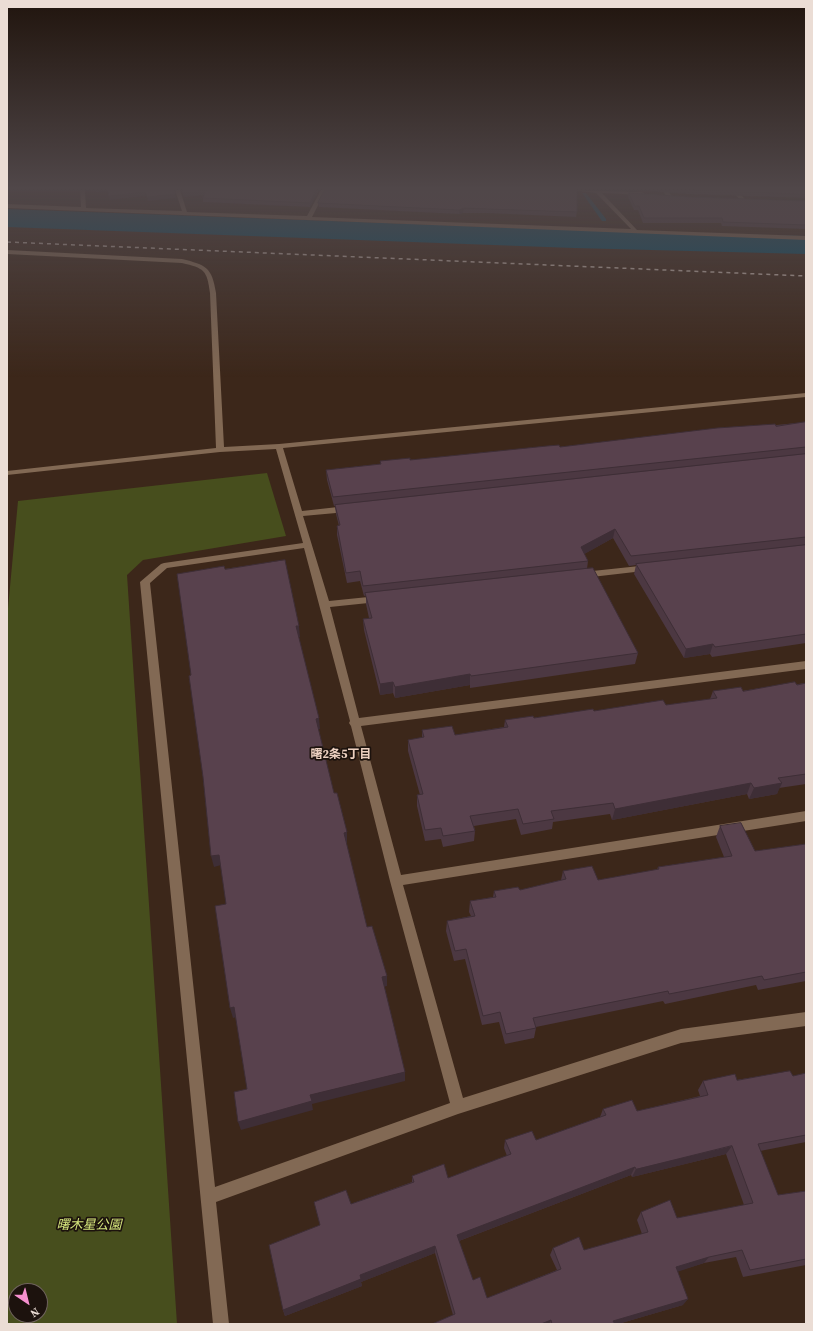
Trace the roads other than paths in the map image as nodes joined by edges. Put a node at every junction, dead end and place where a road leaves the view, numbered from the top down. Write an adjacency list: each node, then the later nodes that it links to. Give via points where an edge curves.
1 (9, 252): 4 (street, via 182,260 204,266 211,276 213,293)
2 (806, 395): 3 (street)
3 (279, 446): 4 (street); 7 (street)
4 (220, 450): 5 (street)
5 (7, 473)
6 (353, 508): 7 (street)
7 (298, 514): 8 (street)
8 (306, 545): 12 (street); 19 (street, via 164,566 145,582)
9 (656, 567): 10 (street)
10 (577, 576)
11 (388, 598): 12 (street)
12 (325, 605): 14 (street)
13 (806, 665): 14 (street)
14 (354, 723): 16 (street)
15 (806, 816): 16 (street)
16 (396, 881): 18 (street)
17 (806, 1019): 18 (street, via 681,1036)
18 (458, 1107): 19 (street)
19 (208, 1196): 20 (street)
20 (221, 1324)

